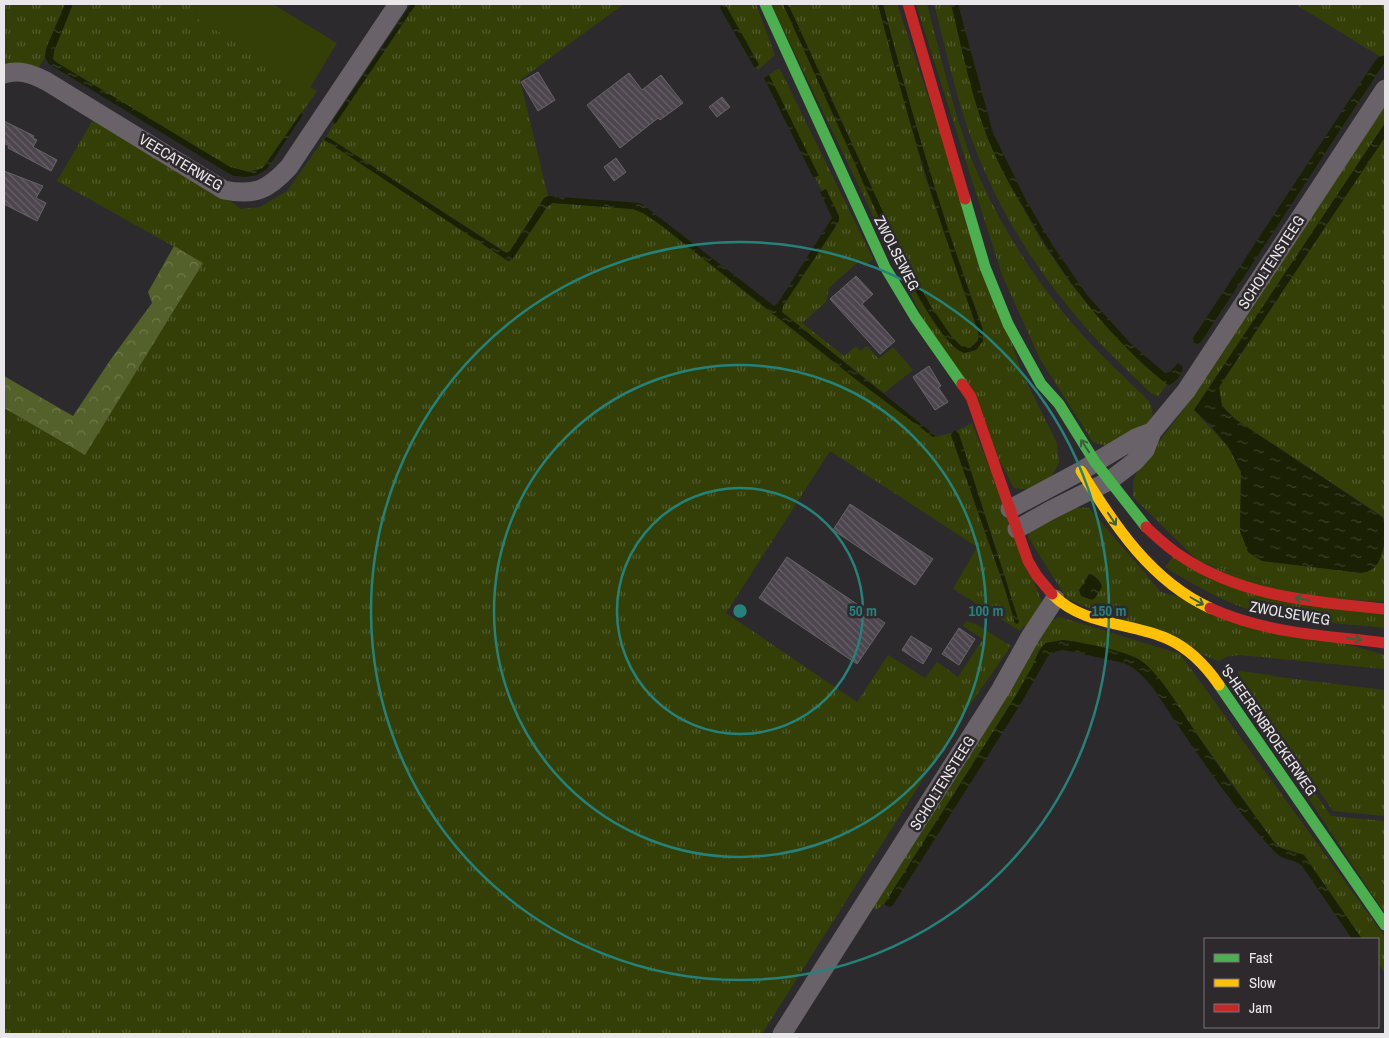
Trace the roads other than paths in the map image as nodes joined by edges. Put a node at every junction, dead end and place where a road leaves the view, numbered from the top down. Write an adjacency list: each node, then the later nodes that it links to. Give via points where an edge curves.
1 (398, 4): 4 (street, VEECATERWEG, via 289,166 276,181 254,192 224,190 46,81 22,72)
2 (765, 4): 12 (main road, ZWOLSEWEG, via 885,267 915,317 971,397)
3 (908, 4): 6 (main road, ZWOLSEWEG, via 985,267 1008,324)
4 (4, 74)
5 (1385, 89): 8 (street, SCHOLTENSTEEG, via 1186,391)
6 (1041, 384): 7 (main road, ZWOLSEWEG); 9 (main road, ZWOLSEWEG, one-way to 6, via 1059,404)
7 (1046, 409)
8 (1152, 432): 9 (street, SCHOLTENSTEEG); 10 (street, SCHOLTENSTEEG, via 1145,450)
9 (1084, 465): 10 (main road, ZWOLSEWEG); 11 (main road, ZWOLSEWEG); 12 (street, SCHOLTENSTEEG)
10 (1109, 481): 11 (street, SCHOLTENSTEEG); 15 (main road, ZWOLSEWEG, one-way to 10, via 1272,594 1216,576 1166,545 1141,522)
11 (1092, 490): 13 (street, SCHOLTENSTEEG); 16 (main road, ZWOLSEWEG, one-way to 16, via 1126,540 1157,574 1199,603 1261,627)
12 (1010, 509): 13 (main road)
13 (1017, 529): 14 (main road, via 1030,566)
14 (1055, 599): 17 (main road, 'S-HEERENBROEKERWEG, via 1102,622 1164,637 1187,650 1207,668); 18 (street, SCHOLTENSTEEG, via 1030,636 1002,689)
15 (1385, 609)
16 (1385, 643)
17 (1385, 925)
18 (782, 1034)

